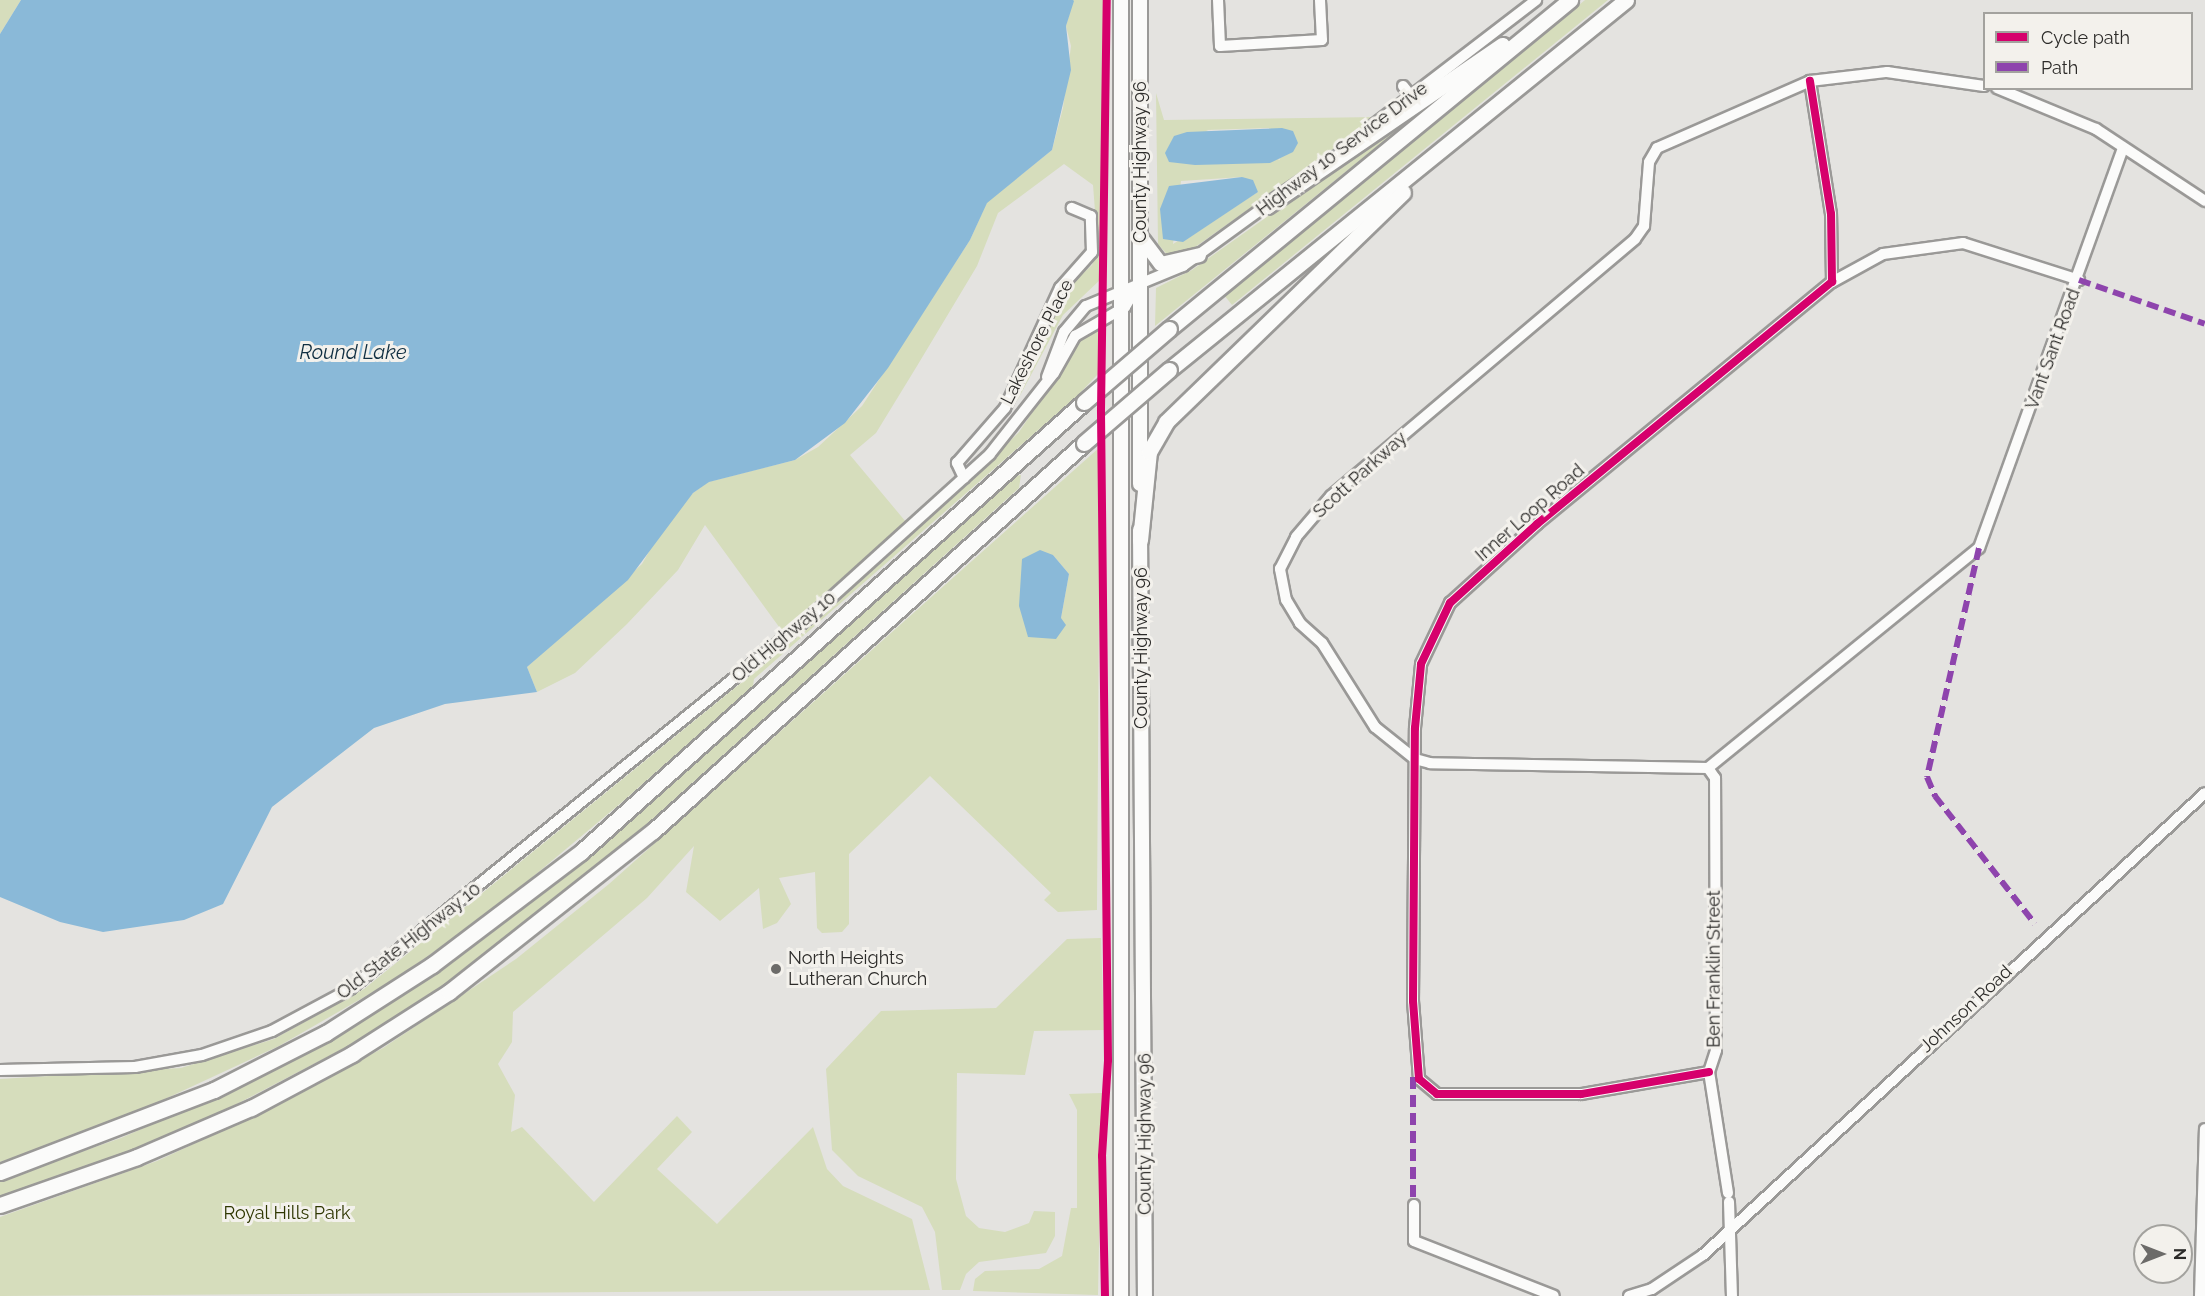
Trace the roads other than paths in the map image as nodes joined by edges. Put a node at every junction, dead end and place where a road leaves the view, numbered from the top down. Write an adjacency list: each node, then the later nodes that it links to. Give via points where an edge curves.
1 (1120, 0): 23 (main road, County Highway 96)
2 (1140, 0): 18 (main road, County Highway 96)
3 (1218, 0): 4 (street, via 1220,46 1322,40)
4 (1320, 0)
5 (1536, 0): 12 (street, Highway 10 Service Drive)
6 (1570, 0): 16 (highway); 35 (highway, bridge, via 1084,402 581,852 432,965 326,1033 214,1090)
7 (1626, 0): 13 (highway)
8 (1810, 81): 10 (street, via 1887,72); 21 (street, via 1831,214); 28 (street, Scott Parkway, via 1692,129 1657,148 1649,162 1644,226 1635,239 1331,496 1296,537 1280,569 1286,600 1300,623 1322,643 1375,727)
9 (1403, 86): 12 (street)
10 (1983, 86)
11 (2002, 90): 14 (street, via 2068,115)
12 (1411, 96): 16 (street, Highway 10 Service Drive)
13 (1471, 126): 27 (highway, via 1166,422 1149,452); 36 (highway, bridge, via 1169,370 653,831 449,992 352,1054 251,1108 137,1157)
14 (2123, 149): 15 (street); 20 (street, Vant Sant Road)
15 (2205, 201)
16 (1267, 206): 19 (street, Highway 10 Service Drive)
17 (1072, 208): 26 (street, Lakeshore Place, via 1091,216 1092,252 1060,288 1005,408 957,463)
18 (1140, 222): 19 (main road, via 1142,241 1157,263 1175,264); 22 (main road, County Highway 96)
19 (1199, 255): 22 (street, Highway 10 Service Drive)
20 (2079, 280): 21 (street, Inner Loop Road, via 1963,243 1883,254); 29 (street, Vant Sant Road, via 1979,548 1723,751)
21 (1832, 282): 28 (street, Inner Loop Road, via 1537,524 1450,603 1421,664)
22 (1138, 285): 23 (street, Old Highway 10); 24 (street, Old Highway 10); 27 (main road, County Highway 96)
23 (1119, 290): 24 (main road, County Highway 96); 25 (street, Old Highway 10, via 1092,302 1072,320)
24 (1118, 311): 25 (street, Old Highway 10, via 1080,330); 39 (main road, County Highway 96)
25 (1045, 383): 26 (street, Old Highway 10, via 1015,426)
26 (964, 478): 31 (street, Old Highway 10, via 744,673)
27 (1140, 540): 40 (main road, County Highway 96)
28 (1415, 759): 29 (street); 33 (street, Inner Loop Road, via 1414,1060 1419,1079 1437,1094 1616,1092 1674,1075)
29 (1708, 768): 33 (street, Ben Franklin Street, via 1715,778 1716,1050)
30 (2205, 793): 38 (street, Johnson Road)
31 (501, 869): 32 (street, Old State Highway 10, via 350,989 261,1036 140,1066)
32 (0, 1070)
33 (1710, 1072): 38 (street, Ben Franklin Street)
34 (2205, 1129): 44 (street)
35 (0, 1172)
36 (0, 1205)
37 (1414, 1205): 41 (street, via 1414,1241)
38 (1731, 1229): 42 (street, Johnson Road, via 1676,1274); 43 (street, Ben Franklin Street)
39 (1121, 1296)
40 (1145, 1296)
41 (1554, 1296)
42 (1629, 1296)
43 (1732, 1296)
44 (2200, 1296)

